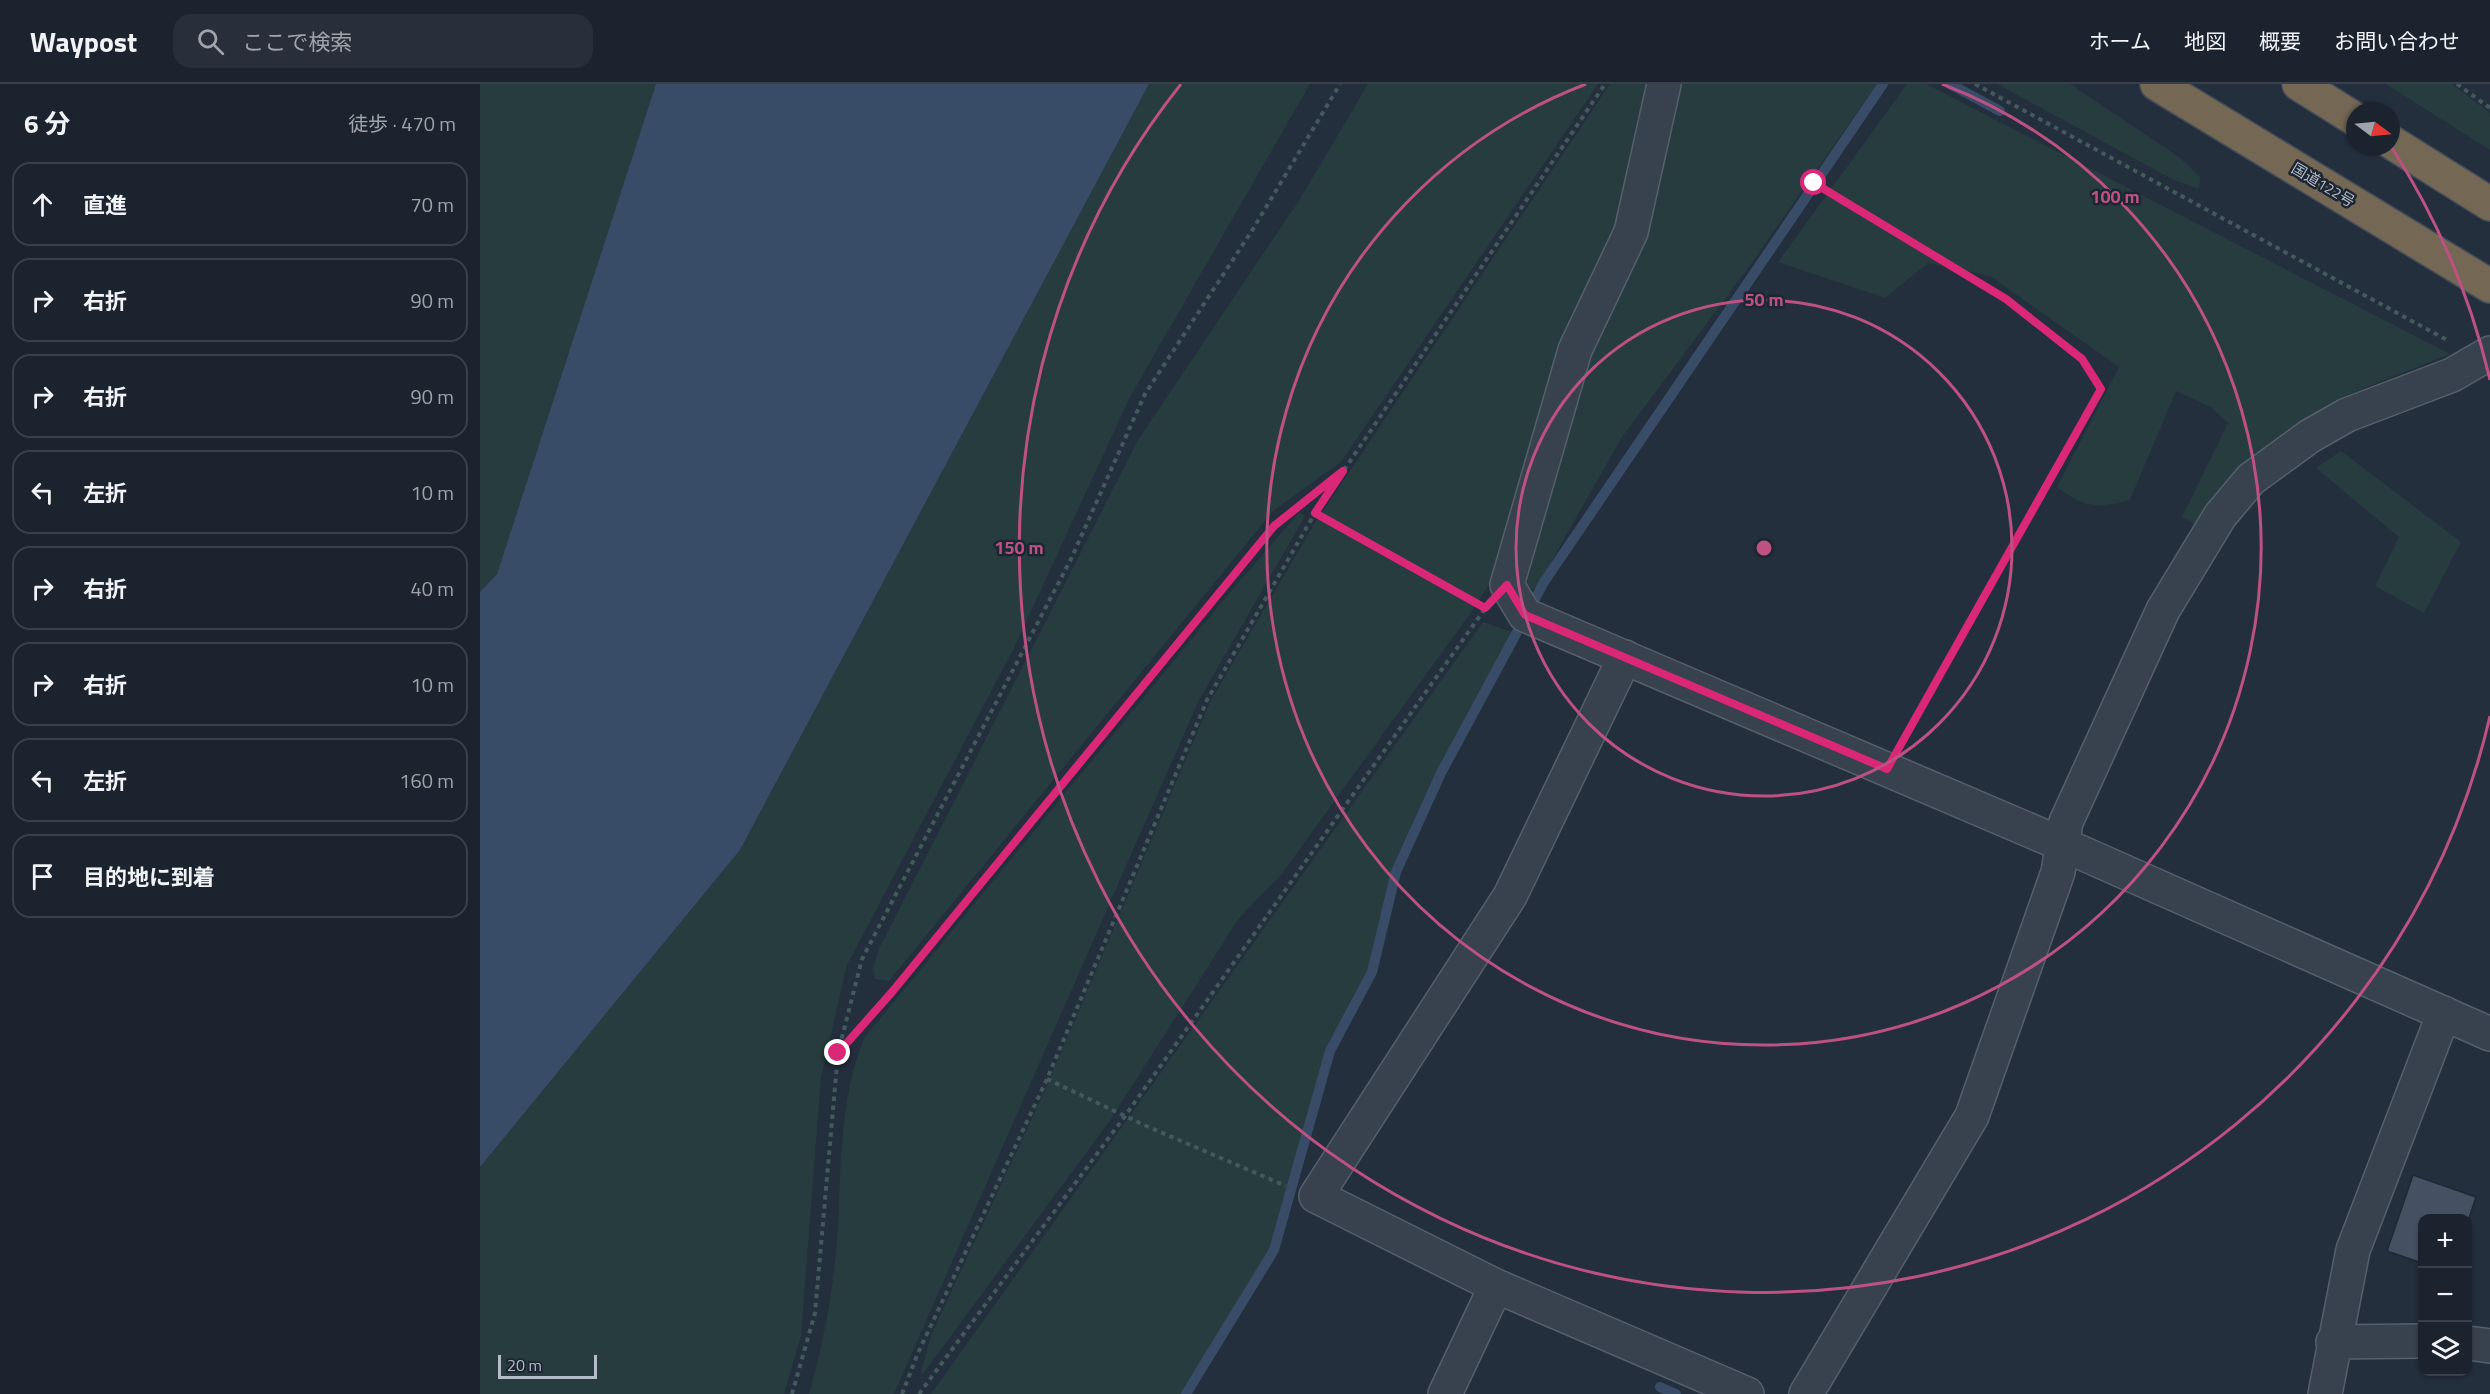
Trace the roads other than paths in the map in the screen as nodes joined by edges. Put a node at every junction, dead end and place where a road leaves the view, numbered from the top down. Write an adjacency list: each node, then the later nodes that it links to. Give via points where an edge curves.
1 (1664, 84): 9 (street, via 1631,232 1575,350 1507,585 1525,615)
2 (2157, 84): 7 (highway, 国道122号)
3 (2300, 84): 4 (highway)
4 (2346, 113)
5 (2400, 148): 6 (highway)
6 (2490, 204)
7 (2490, 286)
8 (2485, 356): 10 (street, via 2419,389 2347,415 2290,449 2251,479 2220,516 2163,610 2066,822)
9 (1625, 657): 10 (street); 13 (street, via 1510,896 1316,1196)
10 (2064, 844): 11 (street); 20 (street, via 2058,872 1972,1116)
11 (2444, 1013): 12 (street); 15 (street, via 2353,1250)
12 (2490, 1034)
13 (1496, 1286): 18 (street); 19 (street)
14 (2418, 1341): 15 (street)
15 (2333, 1342): 21 (street)
16 (2472, 1344): 17 (street)
17 (2490, 1346)
18 (1445, 1394)
19 (1747, 1394)
20 (1806, 1394)
21 (2325, 1394)

